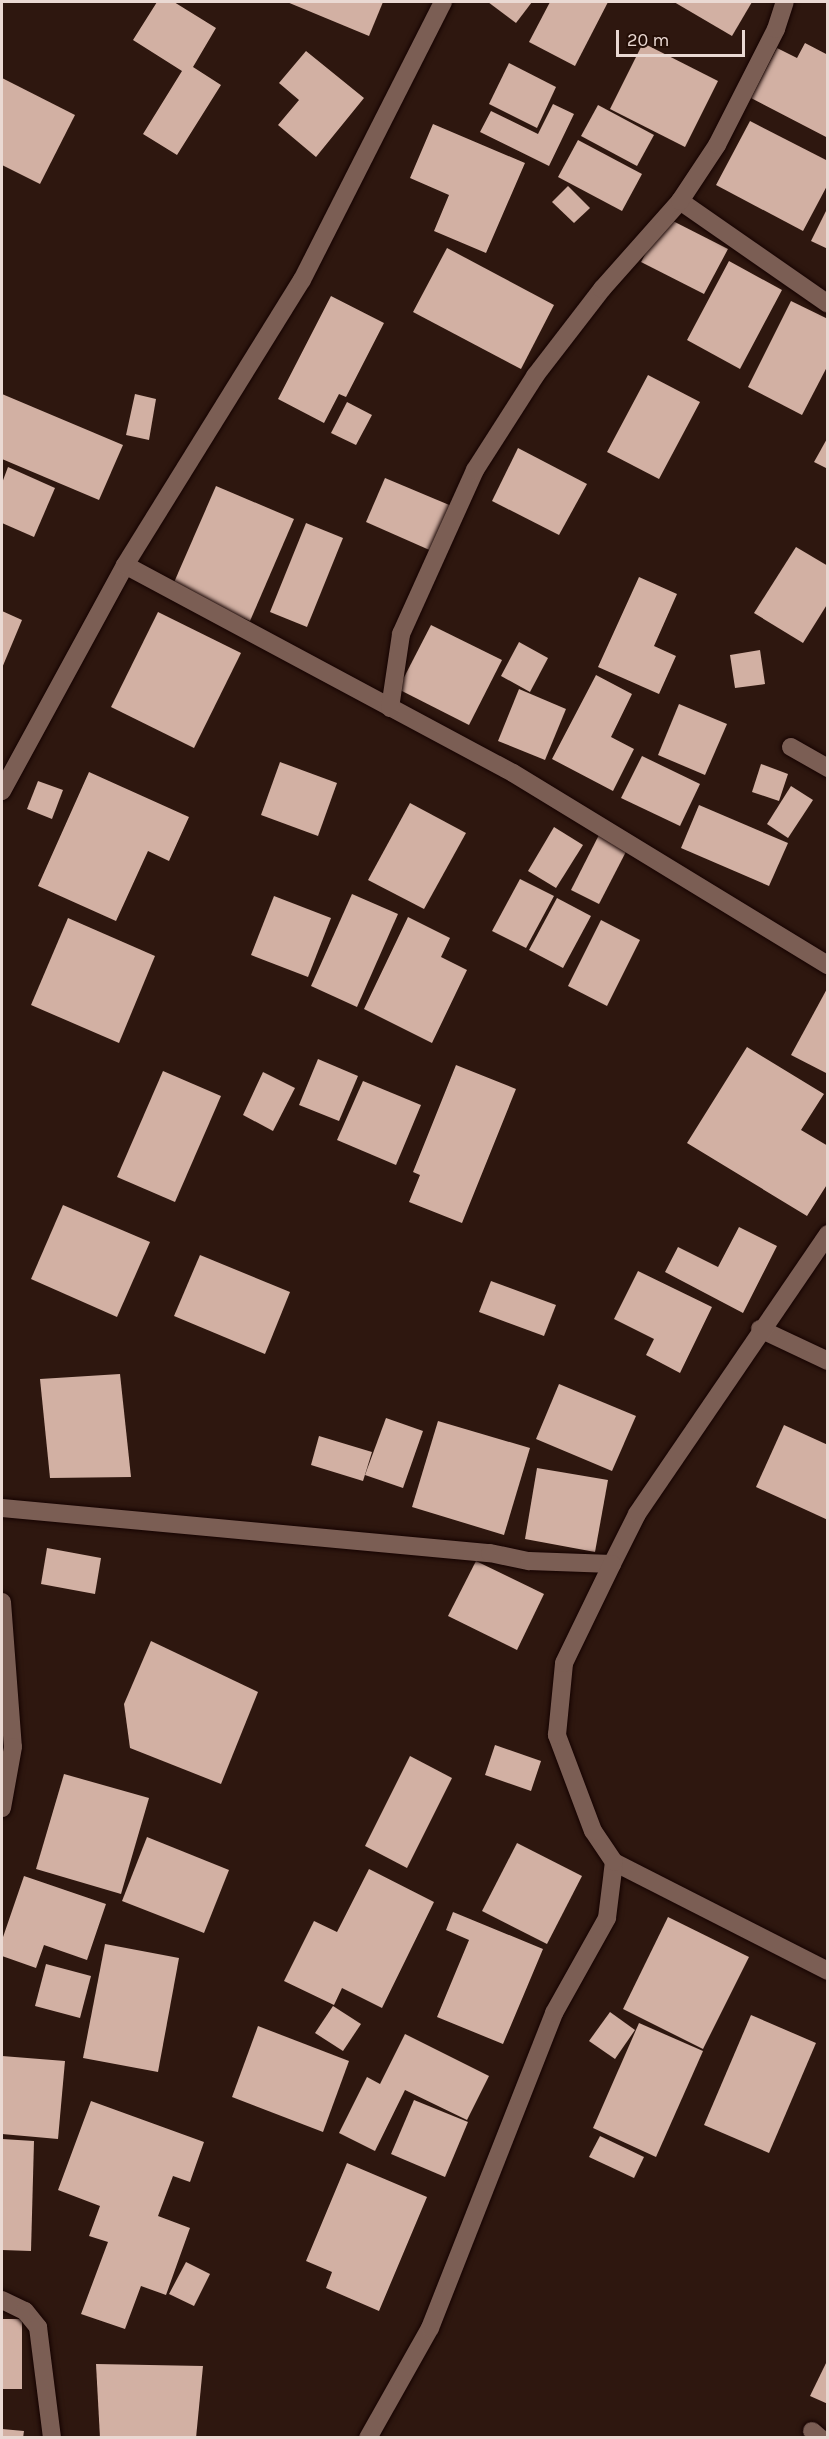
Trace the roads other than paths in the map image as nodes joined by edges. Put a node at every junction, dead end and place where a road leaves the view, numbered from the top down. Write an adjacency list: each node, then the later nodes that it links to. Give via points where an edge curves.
1 (443, 2): 5 (street, via 302,280)
2 (785, 2): 3 (street, via 776,29 717,145)
3 (680, 201): 4 (street); 6 (street, via 595,298 536,376 475,470 401,634)
4 (828, 304)
5 (125, 565): 6 (street); 9 (street)
6 (390, 708): 10 (street, via 543,790)
7 (791, 747): 8 (street)
8 (828, 768)
9 (2, 791)
10 (828, 965)
11 (828, 1234): 12 (street)
12 (760, 1329): 13 (street); 15 (street, via 637,1514)
13 (828, 1361)
14 (2, 1508): 15 (street, via 479,1552 550,1563)
15 (612, 1564): 18 (street, via 564,1663 557,1735 593,1831)
16 (2, 1602): 17 (street, via 13,1747)
17 (2, 1808)
18 (614, 1862): 19 (street); 22 (street, via 607,1918 554,2013 430,2328)
19 (828, 1971)
20 (2, 2300): 21 (street, via 25,2311 38,2327)
21 (52, 2438)
22 (368, 2438)

